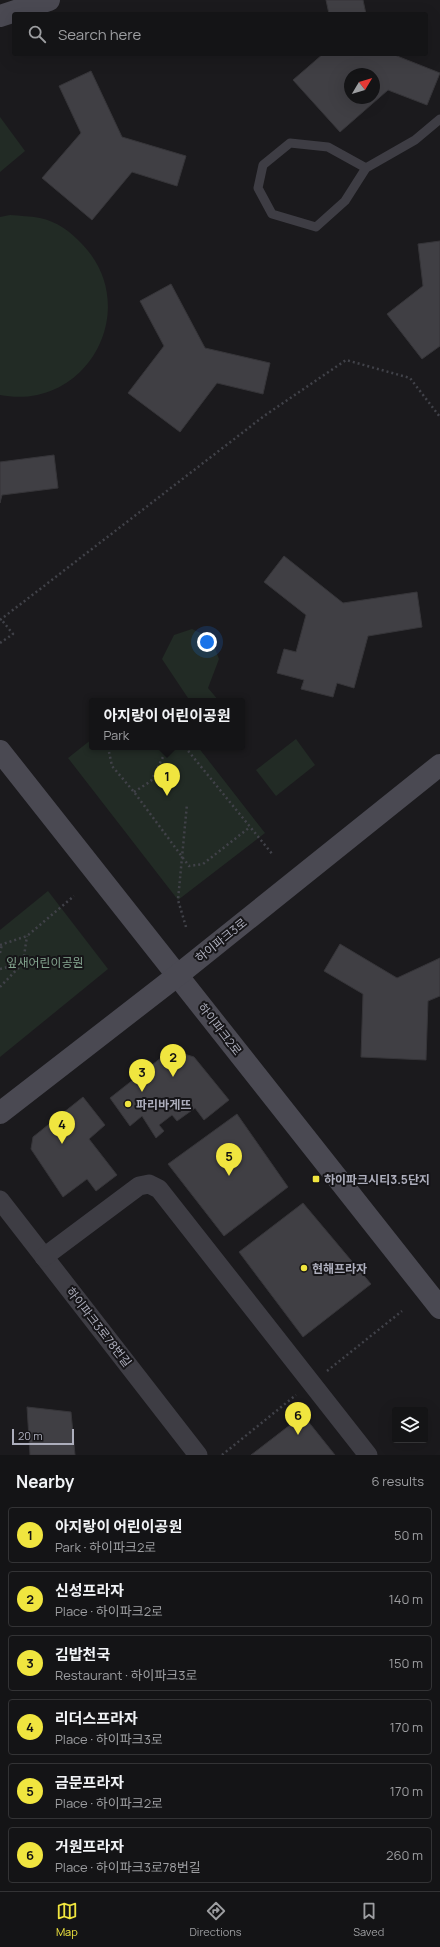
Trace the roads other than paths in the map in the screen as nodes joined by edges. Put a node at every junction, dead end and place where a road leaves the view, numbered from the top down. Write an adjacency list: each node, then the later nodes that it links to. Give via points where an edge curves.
1 (49, 0): 2 (street)
2 (12, 12)
3 (12, 12): 4 (street)
4 (0, 16)
5 (440, 119): 6 (lane, via 415,140)
6 (366, 168): 6 (lane, via 345,201 316,228 272,214 258,188 263,165 290,143 328,147)
7 (0, 751): 9 (street, 하이파크2로)
8 (440, 764): 9 (street, 하이파크3로)
9 (178, 975): 10 (street, 하이파크3로); 13 (street, 하이파크2로)
10 (0, 1114)
11 (0, 1200): 12 (street, 하이파크3로78번길)
12 (44, 1257): 14 (street, 하이파크3로78번길); 15 (street, via 139,1186 149,1184 159,1189)
13 (440, 1308)
14 (198, 1455)
15 (368, 1455)

